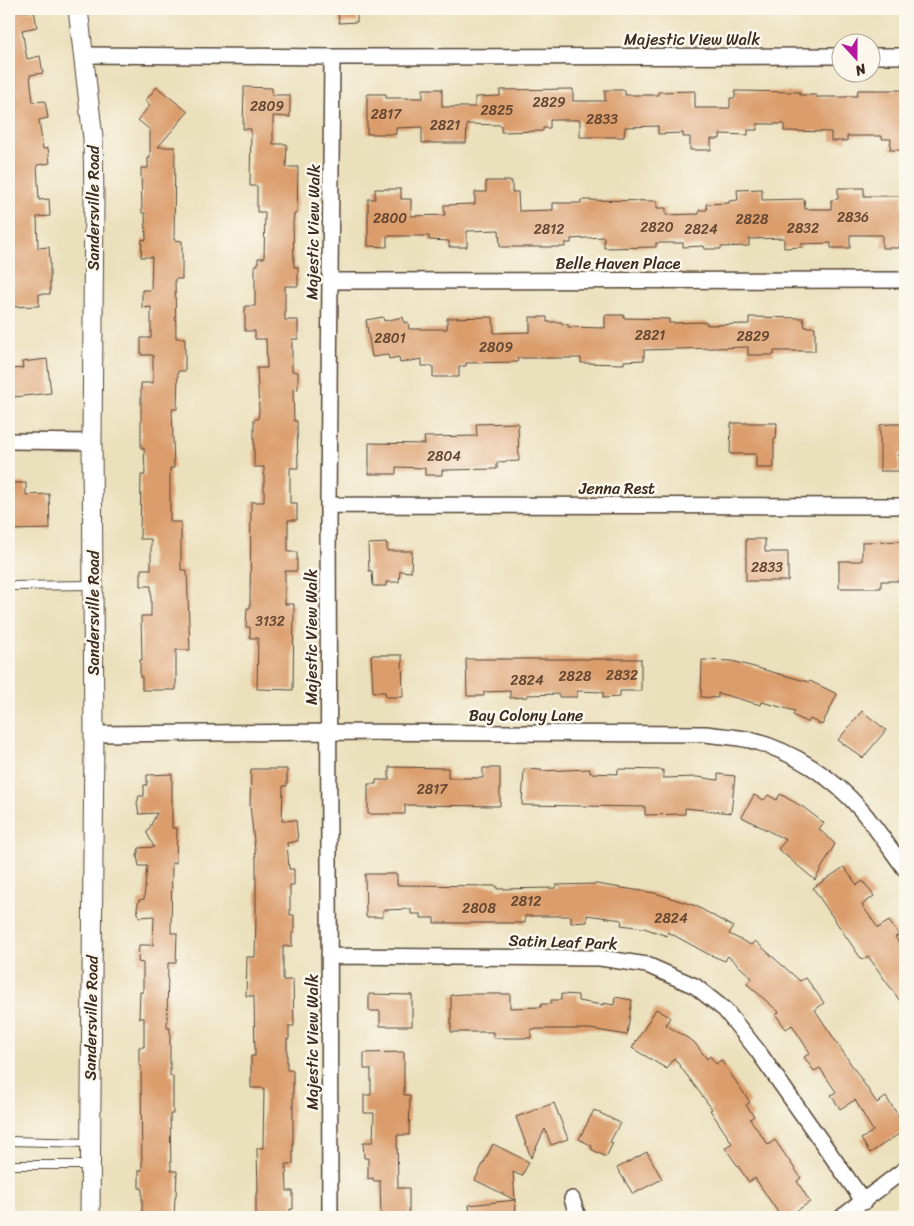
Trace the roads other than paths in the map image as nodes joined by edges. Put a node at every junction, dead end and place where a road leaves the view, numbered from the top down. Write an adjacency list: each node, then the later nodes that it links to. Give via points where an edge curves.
1 (78, 9): 2 (street, Sandersville Road)
2 (84, 55): 6 (street, Majestic View Walk); 10 (street, Sandersville Road, via 93,138)
3 (832, 56): 6 (street, Majestic View Walk)
4 (882, 56): 5 (street)
5 (905, 56)
6 (332, 57): 8 (street, Majestic View Walk)
7 (905, 280): 8 (street, Belle Haven Place)
8 (330, 281): 11 (street, Majestic View Walk)
9 (9, 441): 10 (street)
10 (92, 442): 13 (street, Sandersville Road)
11 (328, 505): 12 (street, Jenna Rest); 15 (street, Majestic View Walk)
12 (905, 506)
13 (92, 585): 14 (lane); 16 (street, Sandersville Road)
14 (9, 586)
15 (329, 732): 16 (street, Bay Colony Lane); 17 (street, Bay Colony Lane, via 705,734 750,740 779,749 836,784 862,811); 18 (street, Majestic View Walk)
16 (94, 734): 20 (street, Sandersville Road)
17 (905, 870)
18 (329, 956): 25 (street, Satin Leaf Park, via 600,958 647,965 695,986 725,1010 757,1050); 27 (street, Majestic View Walk)
19 (9, 1141): 20 (lane)
20 (90, 1143): 22 (street, Sandersville Road)
21 (9, 1165): 22 (lane)
22 (90, 1165): 26 (street, Sandersville Road)
23 (905, 1169): 25 (street)
24 (572, 1199): 28 (street)
25 (864, 1202): 29 (street)
26 (90, 1217)
27 (330, 1217)
28 (578, 1217)
29 (842, 1217)

